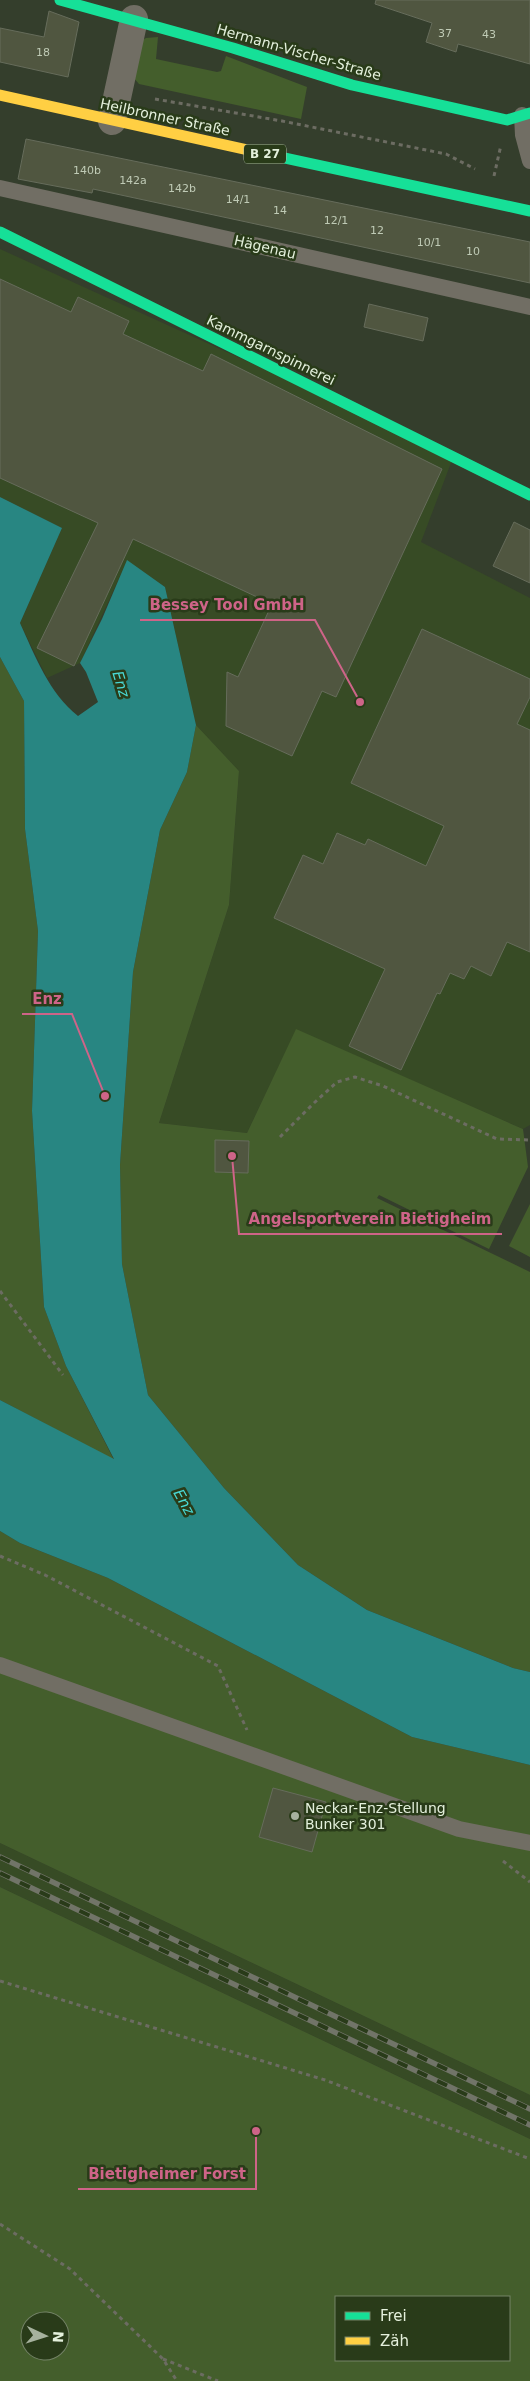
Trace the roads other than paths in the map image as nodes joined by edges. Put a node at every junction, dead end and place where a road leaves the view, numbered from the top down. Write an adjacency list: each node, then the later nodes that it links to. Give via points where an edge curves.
1 (60, 0): 2 (street, Hermann-Vischer-Straße)
2 (123, 11): 4 (street, Hermann-Vischer-Straße, via 352,85 507,120); 5 (street, via 118,93)
3 (0, 94): 5 (street, Heilbronner Straße / B 27)
4 (526, 114): 6 (lane, via 525,142)
5 (112, 121): 8 (street, Heilbronner Straße / B 27)
6 (530, 161)
7 (0, 188): 10 (lane, Hägenau)
8 (530, 210)
9 (0, 232): 11 (street, Kammgarnspinnerei)
10 (530, 307)
11 (530, 495)
12 (0, 1665): 13 (lane, via 459,1829)
13 (530, 1843)

